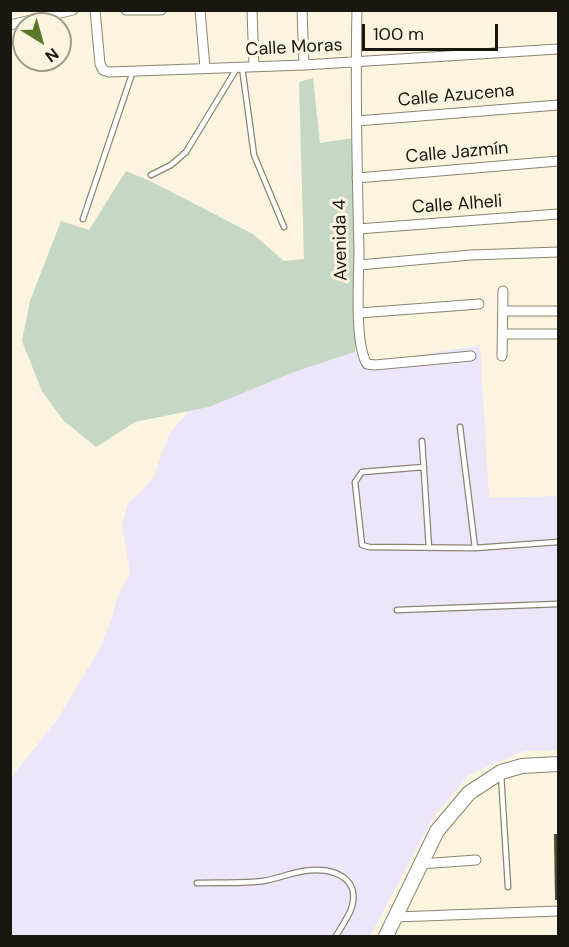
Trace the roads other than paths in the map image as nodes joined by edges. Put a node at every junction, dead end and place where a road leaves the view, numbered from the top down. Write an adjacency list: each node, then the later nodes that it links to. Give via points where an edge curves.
1 (95, 10): 14 (street, Calle Moras, via 103,70)
2 (126, 10): 3 (street)
3 (161, 10)
4 (200, 10): 11 (street)
5 (252, 10): 13 (street)
6 (302, 10): 10 (street)
7 (357, 10): 9 (street, Avenida 4)
8 (558, 49): 9 (street, Calle Moras)
9 (356, 62): 10 (street, Calle Moras); 16 (street, Avenida 4)
10 (304, 65): 13 (street, Calle Moras)
11 (205, 68): 12 (street, Calle Moras); 14 (street, Calle Moras)
12 (239, 68): 13 (street, Calle Moras); 18 (lane, via 186,152); 22 (lane, via 254,154)
13 (254, 68)
14 (134, 71): 21 (lane)
15 (558, 105): 16 (street, Calle Azucena)
16 (357, 121): 19 (street, Avenida 4)
17 (558, 161): 19 (street, Calle Jazmín)
18 (151, 175)
19 (357, 178): 23 (street, Avenida 4)
20 (558, 214): 23 (street, Calle Alheli)
21 (82, 219)
22 (284, 228)
23 (358, 229): 25 (street, Avenida 4)
24 (558, 252): 25 (street)
25 (359, 265): 30 (street, Avenida 4)
26 (503, 291): 28 (street)
27 (479, 304): 30 (street)
28 (504, 311): 29 (street); 31 (street)
29 (558, 311)
30 (359, 313): 33 (street, Avenida 4, via 362,357 367,364)
31 (504, 334): 32 (street); 34 (street)
32 (558, 334)
33 (471, 356)
34 (502, 356)
35 (460, 427): 40 (lane)
36 (422, 441): 37 (lane)
37 (424, 467): 39 (lane); 39 (lane, via 362,472 356,482 362,545)
38 (558, 542): 40 (lane)
39 (429, 548): 40 (lane)
40 (476, 548)
41 (558, 604): 42 (lane)
42 (398, 610)
43 (558, 764): 44 (street, via 522,766)
44 (501, 772): 46 (street, via 469,793 454,809); 48 (lane)
45 (476, 860): 46 (street)
46 (420, 864): 50 (street)
47 (197, 882): 51 (lane, via 263,881 305,871 336,872 353,891 350,911)
48 (508, 887)
49 (558, 911): 50 (street)
50 (396, 917): 52 (street)
51 (336, 936)
52 (386, 936)

